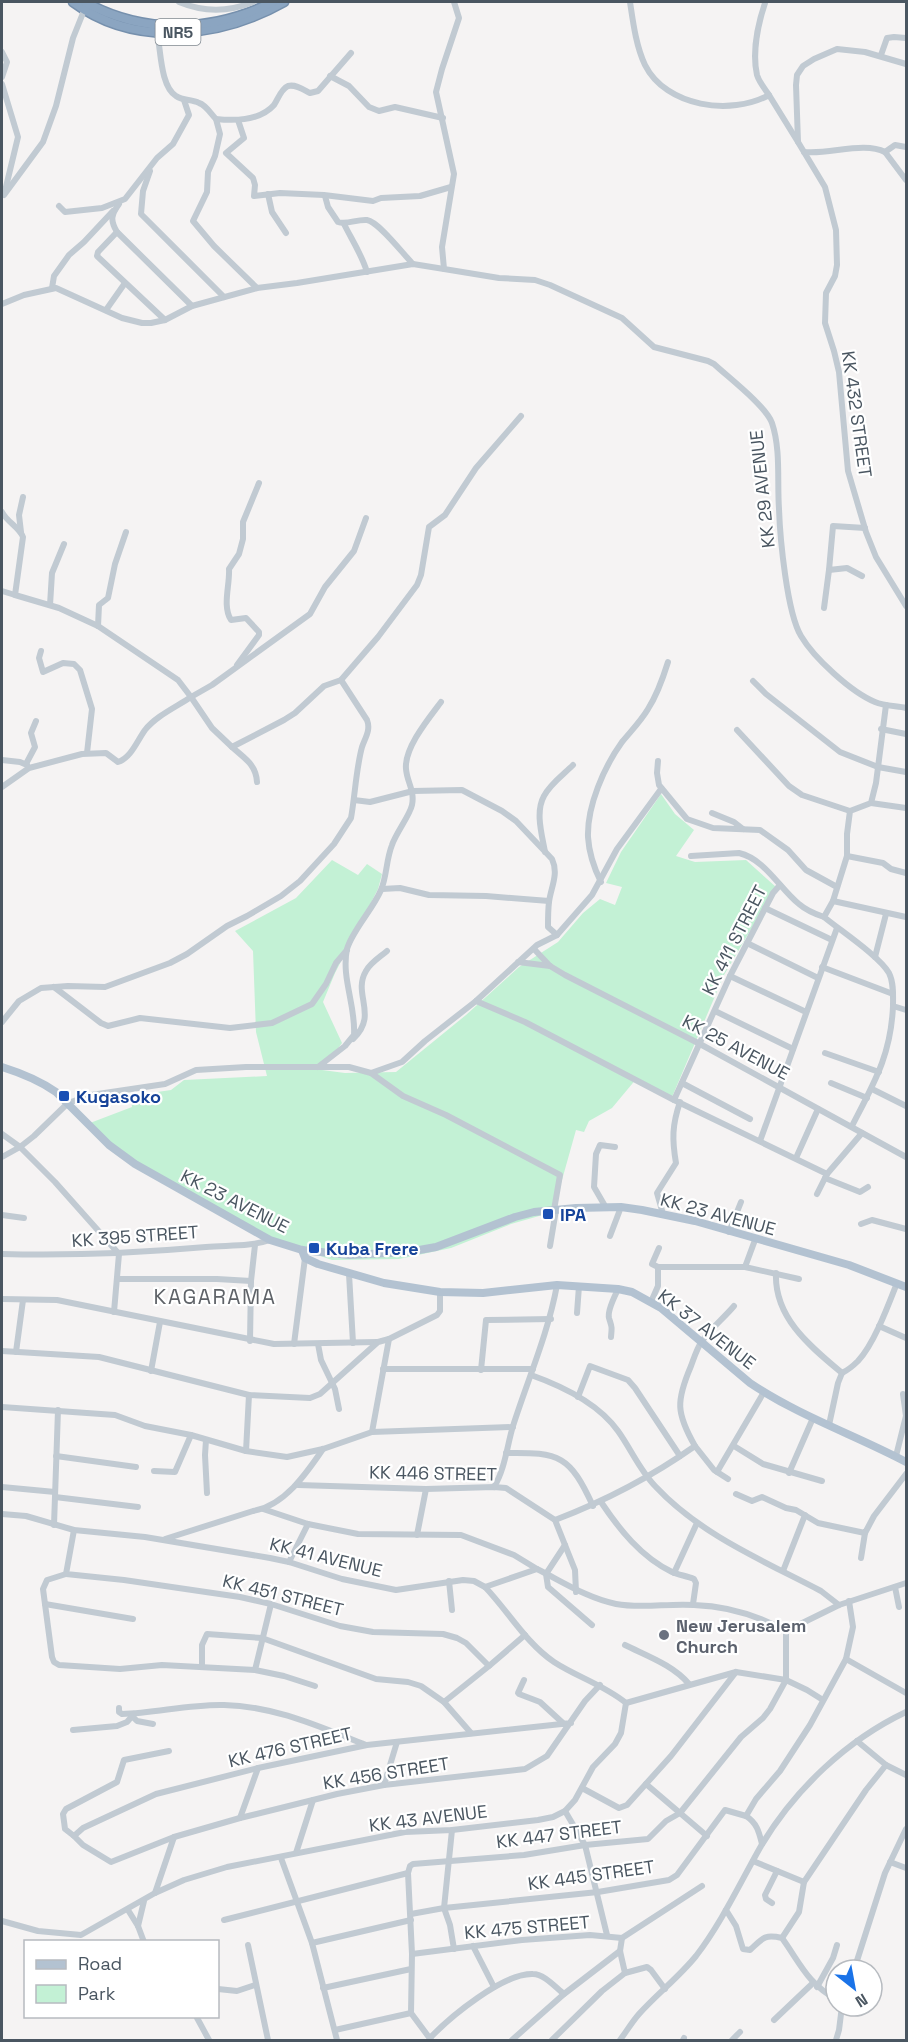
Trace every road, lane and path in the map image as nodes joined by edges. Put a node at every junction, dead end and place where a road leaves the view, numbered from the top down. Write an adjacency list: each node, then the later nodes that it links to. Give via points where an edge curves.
1 (73, 2): 9 (highway, NR5)
2 (179, 2): 3 (street, via 215,10)
3 (253, 2)
4 (273, 2): 9 (highway, NR5, via 225,20 186,26 133,21)
5 (284, 2): 10 (highway, NR5, via 229,26)
6 (454, 2): 21 (street, via 459,18 436,92)
7 (630, 2): 19 (street, via 645,64 651,75 671,92 690,101 727,106 747,104)
8 (765, 3): 19 (street, KK 432 STREET, via 756,65 758,78)
9 (85, 5): 10 (highway, NR5, via 108,21); 18 (street, via 43,142 4,196 18,137)
10 (157, 33): 20 (street, via 168,84 175,96)
11 (906, 38): 14 (street, via 887,38)
12 (2, 52): 17 (street, via 7,62)
13 (351, 53): 16 (street)
14 (880, 55): 15 (street); 24 (street, via 837,49 799,70)
15 (906, 64)
16 (330, 76): 21 (street, via 349,86 378,111 395,107); 23 (street, via 312,93 288,86 269,110)
17 (2, 77)
18 (2, 84)
19 (769, 95): 24 (street, KK 432 STREET)
20 (184, 100): 22 (street, via 203,104); 28 (street, via 189,116 173,144)
21 (442, 118): 30 (street, via 453,169)
22 (216, 119): 23 (street); 44 (street, via 220,134 208,172 207,192 193,221)
23 (238, 120): 31 (street, via 244,138 226,153 253,178 254,196)
24 (798, 142): 26 (street, KK 432 STREET)
25 (906, 147): 27 (street, via 895,145)
26 (804, 152): 27 (street, via 867,148); 55 (street, KK 432 STREET, via 825,187 836,230 837,265 826,293 825,323 839,372 848,471)
27 (885, 152): 29 (street)
28 (150, 168): 33 (street); 45 (street, via 142,191 141,214)
29 (906, 180)
30 (451, 187): 32 (street, via 420,196 373,201); 40 (street, via 442,247)
31 (268, 194): 32 (street); 38 (street, via 272,212)
32 (325, 196): 36 (street, via 338,222)
33 (122, 201): 34 (street, via 109,207 65,212); 35 (street)
34 (59, 206)
35 (116, 209): 37 (street, via 111,221); 43 (street, via 69,255 54,276)
36 (344, 224): 39 (street, via 366,220 376,224); 41 (street)
37 (117, 232): 42 (street, via 97,256); 47 (street)
38 (286, 232)
39 (413, 264): 40 (street, KK 29 AVENUE); 41 (street)
40 (444, 270): 74 (street, KK 29 AVENUE, via 535,280 603,308 630,324 654,347 714,364 767,414 777,458 780,527 790,600 799,634 853,689 877,704)
41 (367, 272): 44 (street)
42 (125, 283): 48 (street); 49 (street)
43 (52, 288): 46 (street); 48 (street)
44 (257, 288): 45 (street)
45 (224, 297): 47 (street)
46 (3, 301)
47 (192, 306): 49 (street)
48 (106, 310): 49 (street, via 142,323)
49 (165, 320)
50 (521, 416): 70 (street, via 476,468 446,515 429,527 417,585)
51 (259, 483): 69 (street, via 243,522 239,554 229,569 228,616 231,620 246,618 259,632)
52 (23, 497): 56 (street)
53 (2, 512): 56 (street)
54 (366, 518): 69 (street, via 354,551 310,614)
55 (865, 528): 59 (street, via 834,526); 64 (street, KK 432 STREET, via 876,557)
56 (21, 532): 62 (street)
57 (126, 532): 66 (street, via 108,598 99,605)
58 (64, 544): 63 (street, via 52,573)
59 (830, 570): 60 (street, via 847,568); 65 (street)
60 (862, 576)
61 (2, 591): 62 (street)
62 (15, 595): 63 (street)
63 (50, 605): 66 (street)
64 (906, 606)
65 (824, 608)
66 (98, 626): 72 (street, via 178,680)
67 (41, 651): 81 (street, via 43,672 63,663 74,664 80,670 92,709)
68 (668, 662): 102 (street, via 648,709 621,744 594,799 588,837)
69 (236, 666): 72 (street)
70 (341, 680): 80 (street, via 324,686 284,720); 92 (street, via 369,725)
71 (753, 681): 86 (street, via 840,752)
72 (191, 697): 80 (street); 81 (street, via 151,725 123,760 118,762 101,752)
73 (441, 702): 91 (street, via 409,751 406,773)
74 (886, 705): 75 (street, KK 29 AVENUE); 77 (street)
75 (906, 708)
76 (36, 722): 85 (street)
77 (881, 729): 79 (street); 86 (street)
78 (737, 730): 95 (street, via 789,786 802,795)
79 (906, 734)
80 (232, 747): 88 (street, via 254,766)
81 (87, 753): 85 (street)
82 (2, 760): 85 (street)
83 (658, 761): 90 (street, via 657,781)
84 (573, 765): 98 (street, via 543,797 540,819)
85 (28, 766): 89 (street)
86 (878, 767): 87 (street); 93 (street)
87 (906, 772)
88 (257, 782)
89 (2, 787)
90 (661, 789): 97 (street, via 693,822); 102 (street, via 617,849)
91 (413, 791): 92 (street, via 370,802); 98 (street, via 453,789 471,793 516,821); 105 (street, via 409,812 391,846)
92 (354, 800): 125 (street, via 347,826 300,881 187,954 105,987)
93 (871, 803): 94 (street); 95 (street)
94 (906, 808)
95 (850, 811): 100 (street)
96 (712, 813): 97 (street)
97 (744, 830): 104 (street, via 760,830 788,850 806,870)
98 (546, 852): 106 (street, via 556,869)
99 (691, 856): 103 (street, KK 411 STREET, via 746,855)
100 (847, 856): 101 (street, via 883,863); 104 (street)
101 (906, 873)
102 (601, 882): 113 (street)
103 (780, 885): 108 (street, KK 411 STREET); 110 (street, via 802,906)
104 (837, 887): 107 (street)
105 (382, 889): 106 (street); 116 (street)
106 (549, 901): 113 (street, via 548,927)
107 (832, 901): 109 (street); 110 (street)
108 (765, 908): 114 (street); 115 (street, KK 411 STREET)
109 (886, 914): 111 (street); 119 (street)
110 (824, 917): 112 (street)
111 (906, 917)
112 (837, 928): 114 (street); 119 (street)
113 (557, 935): 117 (street)
114 (832, 940): 122 (street)
115 (747, 943): 123 (street, KK 411 STREET); 124 (street)
116 (347, 949): 125 (street, via 312,1004 281,1020 244,1027 140,1018 108,1026); 133 (street, via 347,992 354,1022)
117 (534, 949): 120 (street); 121 (street, KK 25 AVENUE)
118 (387, 951): 133 (street, via 370,964 363,976 366,1018)
119 (875, 957): 126 (street, via 889,972)
120 (518, 962): 121 (street, KK 25 AVENUE); 127 (street)
121 (550, 966): 134 (street, KK 25 AVENUE)
122 (822, 967): 124 (street); 126 (street)
123 (730, 976): 130 (street, KK 411 STREET); 131 (street)
124 (818, 978): 131 (street)
125 (54, 987): 132 (street, via 32,992)
126 (893, 994): 128 (street)
127 (476, 1001): 140 (street, via 402,1062); 146 (street, via 525,1022)
128 (894, 1006): 129 (street); 139 (street, via 888,1052)
129 (906, 1010)
130 (715, 1011): 134 (street, KK 411 STREET); 135 (street)
131 (806, 1012): 135 (street)
132 (2, 1022)
133 (350, 1041): 137 (street)
134 (700, 1044): 141 (street, KK 411 STREET); 143 (street, KK 25 AVENUE)
135 (793, 1049): 143 (street)
136 (825, 1053): 139 (street)
137 (318, 1066): 140 (street, via 349,1067); 147 (street, via 196,1070 165,1083 91,1095)
138 (2, 1067): 147 (main road, KK 23 AVENUE, via 46,1085)
139 (879, 1072): 144 (street)
140 (371, 1073): 166 (street, via 403,1096 560,1175)
141 (682, 1083): 146 (street, KK 411 STREET); 150 (street)
142 (831, 1083): 145 (street)
143 (779, 1086): 149 (street, KK 25 AVENUE); 154 (street)
144 (872, 1089): 145 (street); 148 (street)
145 (867, 1098): 151 (street)
146 (677, 1101): 154 (street); 167 (street, KK 411 STREET, via 672,1147 676,1163 657,1193)
147 (68, 1103): 156 (street); 174 (main road, KK 23 AVENUE, via 109,1145 135,1164)
148 (906, 1106)
149 (818, 1108): 151 (street, KK 25 AVENUE); 159 (street)
150 (750, 1119)
151 (852, 1126): 152 (street, KK 25 AVENUE)
152 (862, 1133): 157 (street, KK 25 AVENUE); 160 (street)
153 (2, 1134): 156 (street)
154 (760, 1141): 159 (street)
155 (615, 1147): 164 (street, via 600,1145 596,1154 595,1189)
156 (20, 1148): 158 (street); 180 (street)
157 (906, 1157)
158 (2, 1158)
159 (796, 1158): 160 (street)
160 (826, 1176): 161 (street, via 860,1192); 162 (street)
161 (868, 1187)
162 (817, 1194)
163 (741, 1202): 172 (street)
164 (605, 1206): 165 (main road, KK 23 AVENUE); 166 (main road, KK 23 AVENUE)
165 (621, 1207): 167 (main road, KK 23 AVENUE); 173 (street)
166 (555, 1210): 177 (street); 181 (main road, KK 23 AVENUE, via 515,1217 436,1247 408,1252)
167 (663, 1214): 172 (main road, KK 23 AVENUE)
168 (2, 1215): 169 (street)
169 (24, 1218)
170 (861, 1224): 171 (street, via 872,1220)
171 (906, 1229)
172 (729, 1232): 175 (main road, KK 23 AVENUE)
173 (610, 1236)
174 (270, 1240): 176 (street, KK 395 STREET); 181 (main road, KK 23 AVENUE)
175 (755, 1240): 183 (street); 189 (main road, KK 23 AVENUE, via 849,1265)
176 (255, 1245): 180 (street, KK 395 STREET); 188 (street)
177 (550, 1246)
178 (659, 1248): 182 (street, via 652,1264)
179 (2, 1254): 180 (street, KK 395 STREET)
180 (119, 1254): 186 (street)
181 (303, 1254): 185 (main road, KK 37 AVENUE, via 318,1264); 211 (street)
182 (658, 1267): 183 (street); 197 (street)
183 (745, 1267): 184 (street)
184 (776, 1273): 187 (street); 219 (street, via 776,1291 786,1317)
185 (349, 1274): 194 (main road, KK 37 AVENUE); 210 (street)
186 (117, 1279): 188 (street); 199 (street)
187 (799, 1279)
188 (250, 1281): 207 (street)
189 (897, 1283): 192 (main road, KK 23 AVENUE); 203 (street)
190 (557, 1285): 191 (main road, KK 37 AVENUE); 194 (main road, KK 37 AVENUE, via 483,1293); 201 (street)
191 (579, 1286): 193 (main road, KK 37 AVENUE); 200 (street)
192 (906, 1287)
193 (618, 1289): 197 (main road, KK 37 AVENUE); 204 (street, via 609,1318 613,1324)
194 (440, 1292): 206 (street, via 437,1315)
195 (2, 1299): 196 (street)
196 (23, 1300): 199 (street, via 57,1300); 214 (street)
197 (651, 1302): 208 (main road, KK 37 AVENUE)
198 (734, 1306): 208 (street)
199 (114, 1312): 202 (street)
200 (577, 1313)
201 (551, 1319): 216 (street, via 486,1320); 218 (street)
202 (160, 1322): 207 (street); 217 (street)
203 (879, 1326): 205 (street); 219 (street, via 862,1356)
204 (611, 1337)
205 (906, 1338)
206 (388, 1339): 209 (street); 215 (street)
207 (250, 1341): 211 (street)
208 (702, 1341): 221 (main road, KK 37 AVENUE); 234 (street, via 680,1396 683,1425)
209 (378, 1342): 210 (street); 220 (street)
210 (353, 1343): 212 (street)
211 (294, 1344): 212 (street)
212 (318, 1344): 220 (street)
213 (2, 1351): 214 (street)
214 (16, 1352): 217 (street, via 99,1357)
215 (383, 1369): 216 (street); 231 (street)
216 (481, 1370): 218 (street)
217 (152, 1371): 223 (street)
218 (532, 1372): 224 (street); 230 (street)
219 (843, 1374): 229 (street)
220 (331, 1383): 223 (street, via 310,1398); 226 (street)
221 (764, 1392): 228 (main road, KK 37 AVENUE); 235 (street)
222 (903, 1394): 241 (street, via 906,1416)
223 (249, 1395): 237 (street)
224 (578, 1397): 240 (street, via 590,1366 628,1380); 249 (street, via 604,1414)
225 (2, 1407): 227 (street)
226 (339, 1409)
227 (58, 1410): 232 (street, via 115,1415 145,1426); 239 (street)
228 (813, 1418): 229 (main road, KK 37 AVENUE); 246 (street)
229 (829, 1425): 241 (main road, KK 37 AVENUE)
230 (513, 1427): 231 (street); 238 (street)
231 (372, 1432): 236 (street)
232 (191, 1435): 233 (street); 244 (street, via 175,1472)
233 (206, 1440): 237 (street); 257 (street)
234 (695, 1446): 240 (street); 245 (street)
235 (734, 1446): 245 (street); 246 (street, via 763,1464)
236 (323, 1449): 237 (street, via 288,1457); 252 (street)
237 (246, 1451)
238 (506, 1453): 248 (street); 261 (street, via 556,1456 573,1469)
239 (56, 1456): 243 (street); 258 (street)
240 (680, 1456): 249 (street)
241 (896, 1456): 242 (main road, KK 37 AVENUE)
242 (906, 1462)
243 (136, 1467)
244 (154, 1470)
245 (717, 1472): 250 (street)
246 (789, 1473): 251 (street)
247 (906, 1474): 271 (street)
248 (500, 1477): 254 (street); 255 (street)
249 (647, 1477): 260 (street); 267 (street)
250 (728, 1479)
251 (822, 1481)
252 (297, 1485): 256 (street, KK 446 STREET); 263 (street)
253 (2, 1487): 258 (street)
254 (494, 1487): 255 (street, KK 446 STREET); 256 (street, KK 446 STREET)
255 (506, 1488): 266 (street, KK 446 STREET)
256 (426, 1489): 272 (street)
257 (207, 1493)
258 (55, 1494): 262 (street); 269 (street)
259 (736, 1494): 265 (street, via 752,1501 762,1497)
260 (601, 1502): 261 (street); 279 (street, via 639,1548)
261 (593, 1506): 266 (street)
262 (138, 1508)
263 (263, 1509): 268 (street); 273 (street)
264 (2, 1514): 269 (street, KK 41 AVENUE, via 26,1516)
265 (805, 1515): 271 (street); 278 (street)
266 (555, 1520): 274 (street)
267 (697, 1523): 278 (street); 279 (street)
268 (308, 1524): 272 (street, via 358,1534); 276 (street)
269 (54, 1525): 270 (street, KK 41 AVENUE)
270 (74, 1530): 273 (street, KK 41 AVENUE); 280 (street)
271 (865, 1533): 275 (street)
272 (417, 1535): 277 (street, via 461,1535 514,1555)
273 (162, 1540): 276 (street, KK 41 AVENUE)
274 (566, 1545): 281 (street); 286 (street, via 575,1570)
275 (861, 1558)
276 (290, 1562): 282 (street, KK 41 AVENUE, via 342,1579 396,1590)
277 (537, 1569): 281 (street); 284 (street)
278 (783, 1571): 291 (street)
279 (674, 1573): 290 (street, via 694,1579)
280 (66, 1574): 288 (street, via 45,1582); 289 (street, KK 451 STREET, via 190,1589)
281 (546, 1574): 286 (street); 295 (street, via 548,1587)
282 (449, 1581): 284 (street, KK 41 AVENUE, via 474,1581); 293 (street)
283 (906, 1583): 285 (street)
284 (485, 1587): 297 (street)
285 (896, 1587): 287 (street); 292 (street)
286 (576, 1592): 290 (street, via 629,1606)
287 (849, 1601): 291 (street); 300 (street, via 853,1626)
288 (45, 1604): 294 (street); 301 (street, via 52,1657 58,1665 120,1669)
289 (271, 1604): 298 (street); 302 (street, KK 451 STREET, via 340,1626 458,1638)
290 (693, 1604): 296 (street, via 738,1612)
291 (839, 1605): 296 (street)
292 (899, 1607)
293 (452, 1610)
294 (133, 1619)
295 (592, 1625)
296 (786, 1631): 306 (street)
297 (525, 1635): 302 (street); 308 (street, via 554,1661)
298 (262, 1638): 301 (street, via 208,1634 202,1645); 303 (street); 312 (street, via 345,1669 421,1686)
299 (625, 1646): 307 (street, via 663,1664)
300 (846, 1659): 310 (street); 311 (street)
301 (202, 1666): 303 (street)
302 (489, 1666): 312 (street)
303 (255, 1670): 309 (street)
304 (736, 1672): 306 (street); 307 (street); 328 (street)
305 (524, 1680): 317 (street, via 519,1694 540,1702)
306 (786, 1680): 311 (street); 333 (street, KK 447 STREET, via 763,1718 741,1737)
307 (689, 1684): 313 (street)
308 (600, 1685): 313 (street); 317 (street, KK 456 STREET)
309 (315, 1686)
310 (906, 1693)
311 (823, 1700): 334 (street, via 780,1771)
312 (444, 1702): 320 (street)
313 (626, 1703): 330 (street, via 621,1733 593,1767)
314 (119, 1708): 316 (street, via 121,1714)
315 (906, 1712): 321 (street)
316 (133, 1715): 318 (street, via 137,1721); 319 (street, via 117,1726); 323 (street, via 240,1706 300,1719)
317 (568, 1723): 320 (street, KK 476 STREET); 329 (street, KK 456 STREET, via 547,1756 525,1769)
318 (153, 1724)
319 (73, 1730)
320 (471, 1733): 322 (street, KK 476 STREET)
321 (857, 1741): 325 (street); 341 (street, via 807,1785)
322 (397, 1742): 323 (street, KK 476 STREET); 329 (street)
323 (367, 1745): 326 (street, KK 476 STREET)
324 (169, 1751): 338 (street, via 124,1761 117,1782 66,1809 65,1829)
325 (886, 1765): 327 (street); 351 (street)
326 (258, 1768): 335 (street); 338 (street, KK 476 STREET, via 156,1794 83,1827)
327 (906, 1775)
328 (646, 1784): 330 (street, via 623,1808); 333 (street)
329 (384, 1785): 331 (street, KK 456 STREET)
330 (582, 1788): 332 (street)
331 (313, 1800): 335 (street, KK 456 STREET); 343 (street)
332 (565, 1811): 337 (street, KK 43 AVENUE, via 538,1821); 342 (street)
333 (680, 1813): 339 (street); 342 (street, KK 447 STREET, via 648,1839)
334 (746, 1816): 339 (street, KK 445 STREET, via 725,1810); 341 (street, via 754,1821)
335 (240, 1818): 340 (street, KK 456 STREET)
336 (906, 1829): 347 (street)
337 (452, 1830): 343 (street, KK 43 AVENUE, via 405,1832); 345 (street)
338 (74, 1836): 340 (street, KK 456 STREET, via 111,1862)
339 (707, 1836): 353 (street, KK 445 STREET, via 682,1870 669,1880)
340 (174, 1837): 354 (street)
341 (762, 1844): 346 (street)
342 (585, 1845): 345 (street, KK 447 STREET); 353 (street)
343 (296, 1853): 344 (street, KK 43 AVENUE)
344 (281, 1858): 354 (street, KK 43 AVENUE, via 227,1867); 356 (street)
345 (448, 1861): 350 (street, KK 447 STREET, via 413,1864); 358 (street)
346 (753, 1861): 349 (street); 360 (street)
347 (890, 1862): 348 (street); 376 (street)
348 (906, 1868)
349 (777, 1871): 351 (street); 357 (street, via 765,1895)
350 (408, 1874): 356 (street, KK 447 STREET); 361 (street)
351 (804, 1881): 367 (street, via 799,1912)
352 (702, 1886): 366 (street)
353 (598, 1892): 358 (street, KK 445 STREET); 365 (street)
354 (155, 1893): 355 (street, KK 43 AVENUE)
355 (144, 1901): 359 (street, KK 43 AVENUE); 364 (street)
356 (296, 1902): 362 (street, KK 447 STREET); 369 (street)
357 (772, 1903)
358 (444, 1908): 361 (street, KK 445 STREET); 373 (street)
359 (128, 1910): 363 (street, KK 43 AVENUE, via 81,1935 38,1931); 364 (street)
360 (726, 1910): 367 (street, via 746,1951 768,1935); 384 (street, via 696,1956)
361 (411, 1917): 369 (street, KK 445 STREET); 375 (street)
362 (224, 1920)
363 (2, 1921)
364 (138, 1926): 368 (street)
365 (607, 1935): 366 (street, KK 475 STREET); 372 (street, KK 475 STREET)
366 (622, 1938): 374 (street)
367 (782, 1938): 380 (street)
368 (144, 1940)
369 (312, 1943): 382 (street)
370 (248, 1945): 379 (street)
371 (837, 1945): 380 (street)
372 (473, 1946): 373 (street, KK 475 STREET); 381 (street)
373 (454, 1949): 375 (street, KK 475 STREET)
374 (620, 1951): 378 (street); 386 (street)
375 (412, 1954): 377 (street)
376 (858, 1958)
377 (411, 1969): 382 (street); 387 (street)
378 (625, 1973): 384 (street, via 647,1967); 398 (street, via 602,1990)
379 (255, 1985): 383 (street, via 237,1991); 395 (street)
380 (815, 1985): 385 (street); 390 (street)
381 (494, 1987): 386 (street, via 521,1975 535,1974); 393 (street)
382 (323, 1988): 391 (street)
383 (219, 1989)
384 (665, 1989): 399 (street, via 638,2015)
385 (824, 1991)
386 (564, 1994): 397 (street)
387 (411, 2013): 391 (street); 393 (street)
388 (197, 2018): 394 (street)
389 (840, 2018): 401 (street)
390 (774, 2020)
391 (335, 2030): 396 (street)
392 (741, 2032): 400 (street)
393 (430, 2039)
394 (208, 2040)
395 (268, 2040)
396 (337, 2040)
397 (512, 2040)
398 (552, 2040)
399 (620, 2040)
400 (732, 2040)
401 (836, 2040)

